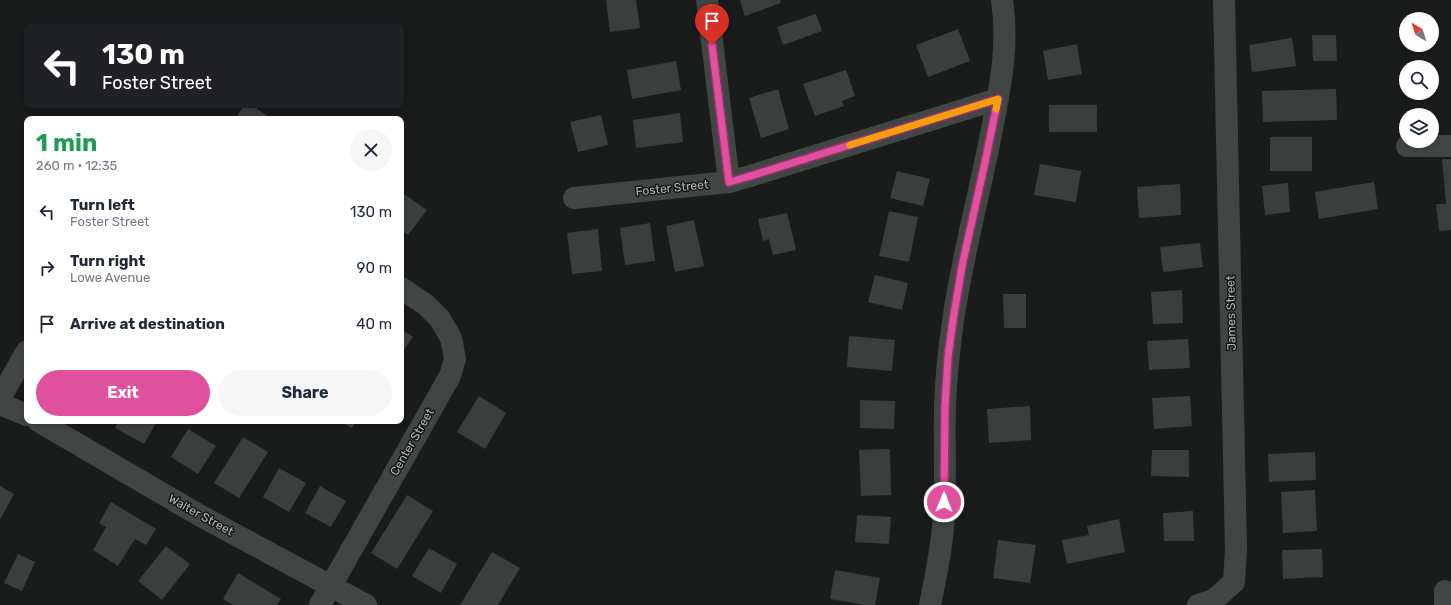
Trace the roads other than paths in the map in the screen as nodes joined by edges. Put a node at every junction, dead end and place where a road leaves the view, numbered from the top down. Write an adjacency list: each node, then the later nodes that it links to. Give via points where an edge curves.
1 (707, 0): 7 (street)
2 (1002, 0): 4 (street, via 1005,48)
3 (1224, 0): 18 (street, James Street, via 1236,549 1234,582 1214,600)
4 (998, 99): 7 (street, Foster Street); 17 (street, via 962,266 948,357 944,518 941,551)
5 (1439, 146): 6 (street)
6 (1451, 146)
7 (729, 182): 8 (street, Foster Street)
8 (574, 198)
9 (404, 290): 15 (street, Center Street, via 425,304 440,319 451,338 455,359 450,376)
10 (24, 356): 11 (street)
11 (0, 398)
12 (0, 404): 13 (street)
13 (24, 414)
14 (43, 424): 15 (street, Walter Street, via 199,515)
15 (325, 596): 16 (street, Walter Street)
16 (366, 605)
17 (930, 605)
18 (1198, 605)

